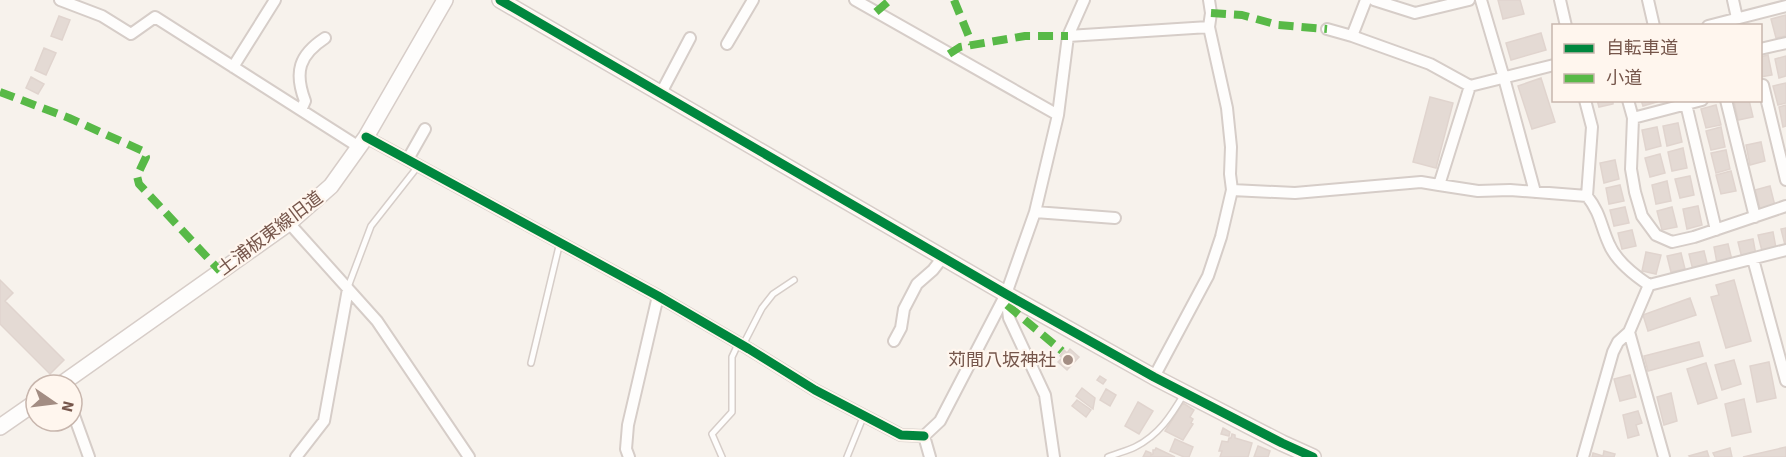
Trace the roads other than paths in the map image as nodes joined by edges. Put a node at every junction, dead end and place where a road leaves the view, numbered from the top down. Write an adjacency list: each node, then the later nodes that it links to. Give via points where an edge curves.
1 (60, 0): 31 (street, via 102,16 131,34 155,17)
2 (276, 0): 31 (street)
3 (445, 0): 45 (street, 土浦板東線旧道)
4 (500, 0): 35 (street)
5 (753, 0): 28 (street)
6 (855, 0): 42 (street)
7 (1084, 0): 23 (street)
8 (1209, 0): 21 (street)
9 (1366, 0): 24 (street)
10 (1374, 0): 11 (street, via 1415,13)
11 (1468, 0)
12 (1481, 0): 32 (street)
13 (1560, 0): 18 (street)
14 (1648, 0): 19 (street)
15 (1733, 0): 17 (street)
16 (1786, 6): 17 (street)
17 (1737, 18): 20 (street)
18 (1566, 24)
19 (1654, 24)
20 (1713, 24)
21 (1209, 27): 23 (street); 50 (street, via 1227,108)
22 (1327, 29): 24 (street)
23 (1068, 36): 42 (street)
24 (1352, 36): 33 (street, via 1430,64)
25 (325, 38): 41 (street, via 312,46 302,60 300,89 305,102)
26 (690, 38): 35 (street)
27 (1786, 43): 29 (street)
28 (727, 44)
29 (1762, 49)
30 (1552, 66): 32 (street)
31 (233, 67): 41 (street)
32 (1504, 78): 33 (street); 51 (street)
33 (1470, 86): 49 (street)
34 (1762, 86): 48 (street)
35 (661, 93): 61 (street)
36 (1586, 102): 52 (street, via 1592,127)
37 (1629, 102): 43 (street)
38 (1696, 102): 40 (street)
39 (1726, 102): 55 (street)
40 (1686, 105): 43 (street); 58 (street)
41 (301, 110): 45 (street)
42 (1058, 115): 54 (street)
43 (1633, 118): 58 (street, via 1631,169 1635,192 1642,216 1656,235 1672,242)
44 (424, 129): 46 (street)
45 (363, 142): 46 (street); 57 (street, 土浦板東線旧道, via 331,186)
46 (408, 159): 47 (street)
47 (419, 165): 59 (street); 65 (lane, via 371,226)
48 (1786, 180)
49 (1439, 185): 50 (street, via 1421,182 1294,193); 51 (street, via 1478,191)
50 (1232, 190): 73 (street, via 1208,276)
51 (1535, 192): 52 (street)
52 (1587, 196): 64 (street, via 1597,208 1610,246 1628,270)
53 (1786, 206): 55 (street)
54 (1035, 212): 56 (street); 66 (street)
55 (1755, 218): 58 (street)
56 (1114, 219)
57 (289, 223): 65 (street); 72 (street, 土浦板東線旧道)
58 (1716, 230)
59 (560, 242): 67 (street); 71 (lane)
60 (1786, 250): 62 (street)
61 (943, 257): 66 (street); 69 (street, via 917,284 903,309 901,328)
62 (1753, 259): 64 (street); 74 (street)
63 (794, 280): 70 (lane, via 773,294)
64 (1649, 285): 68 (street)
65 (348, 289): 82 (street, via 324,421); 83 (street, via 377,321)
66 (1006, 294): 73 (street); 80 (street, via 940,421); 88 (street, via 1009,318 1045,395)
67 (658, 296): 70 (street); 84 (street, via 628,425)
68 (1629, 332): 91 (street, via 1613,352); 92 (street)
69 (894, 341)
70 (741, 344): 77 (street); 85 (lane, via 732,357 732,412 712,434)
71 (531, 363)
72 (78, 373)
73 (1154, 377): 75 (street)
74 (1786, 381)
75 (1185, 393): 89 (lane, via 1169,420 1154,434 1136,447); 90 (street)
76 (24, 410): 78 (street)
77 (864, 415): 80 (street, via 901,435); 86 (lane)
78 (0, 427)
79 (80, 433): 81 (street)
80 (924, 436): 87 (street)
81 (89, 457)
82 (296, 457)
83 (469, 457)
84 (629, 457)
85 (722, 457)
86 (847, 457)
87 (930, 457)
88 (1054, 457)
89 (1108, 457)
90 (1313, 457)
91 (1583, 457)
92 (1664, 457)

